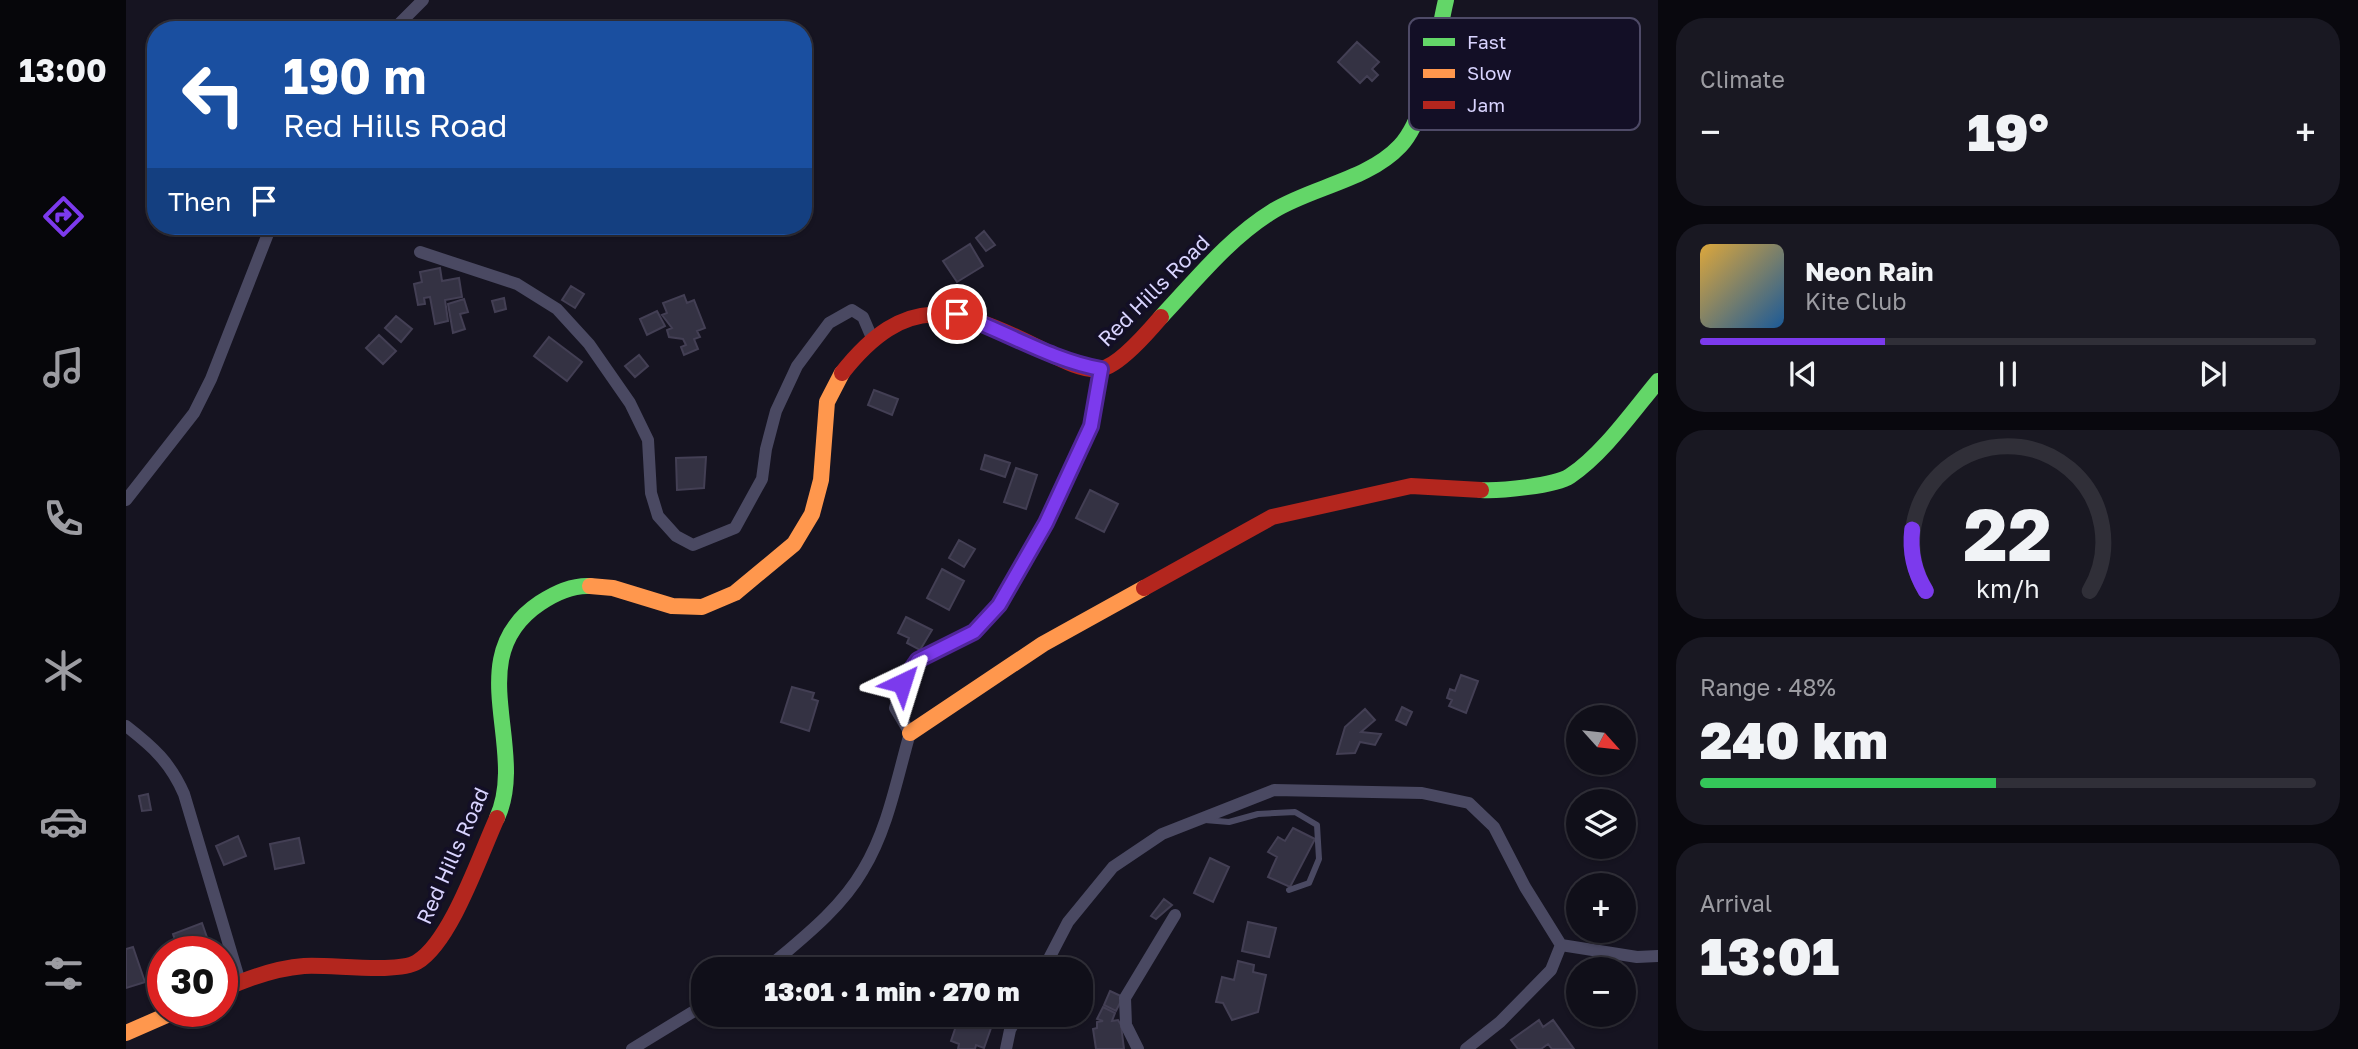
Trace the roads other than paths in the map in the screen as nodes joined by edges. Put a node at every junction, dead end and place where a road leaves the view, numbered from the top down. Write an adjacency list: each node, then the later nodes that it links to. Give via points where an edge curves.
1 (423, 0): 4 (street)
2 (1446, 0): 3 (main road, Red Hills Road)
3 (1441, 18)
4 (402, 21)
5 (1410, 130): 9 (main road, Red Hills Road, via 1401,146 1383,159 1258,221 1131,349)
6 (267, 235): 11 (street, via 194,413)
7 (420, 252): 8 (street, via 517,284 557,309 589,344 648,440 651,493 658,516 676,536 693,545 735,528 762,479 781,400 797,366 829,323 852,310 863,317)
8 (872, 338): 9 (main road, Red Hills Road, via 913,315 957,314 1070,363); 21 (main road, Red Hills Road, via 842,372 827,402 821,480 813,514 794,544 735,593 702,607 672,606 613,588 576,585 522,615 504,646 497,699 508,776 504,802 445,933 416,963 303,966)
9 (1101, 369): 13 (street, via 1091,426 1046,523 999,605 974,632 918,660 902,683 895,708)
10 (1658, 381): 13 (main road, via 1569,477 1505,491 1411,486 1272,517 1043,644)
11 (126, 500)
12 (126, 726): 21 (street, via 173,769)
13 (910, 733): 19 (street, via 884,824 863,871 820,923)
14 (1200, 819): 15 (lane, via 1229,822 1258,814 1295,812 1317,825 1319,859 1309,883); 17 (street, via 1274,790 1422,793 1469,803 1494,827); 20 (street, via 1162,834 1113,867 1069,922)
15 (1289, 890)
16 (1175, 915): 28 (street, via 1125,998 1126,1025)
17 (1561, 944): 18 (street, via 1637,957); 29 (street, via 1551,970)
18 (1658, 956)
19 (780, 957)
20 (1050, 957)
21 (240, 982)
22 (691, 1013): 26 (street)
23 (147, 1024): 25 (main road)
24 (1012, 1027): 27 (street)
25 (126, 1033)
26 (632, 1049)
27 (1006, 1049)
28 (1138, 1049)
29 (1466, 1049)

